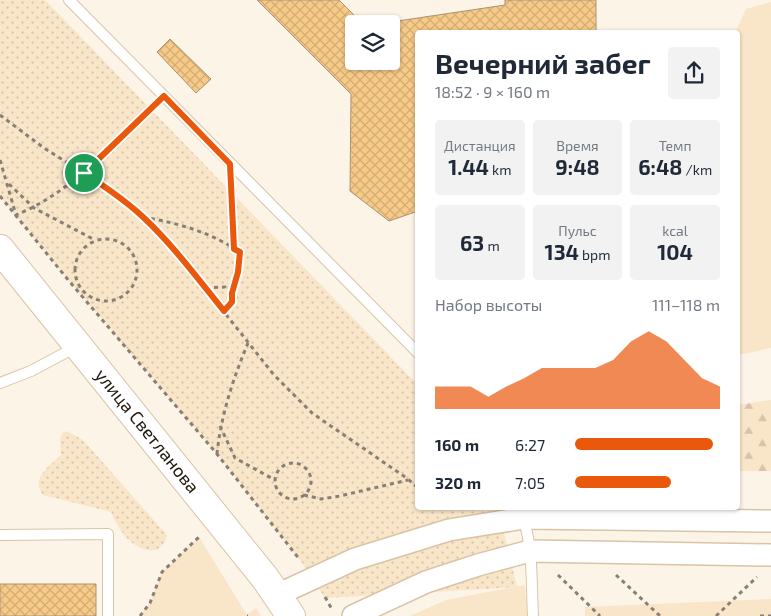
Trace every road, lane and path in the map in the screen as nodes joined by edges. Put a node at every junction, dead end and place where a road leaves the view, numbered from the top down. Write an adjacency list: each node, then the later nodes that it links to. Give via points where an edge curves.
1 (69, 0): 2 (lane)
2 (164, 96): 5 (lane); 6 (path)
3 (0, 115): 6 (path)
4 (0, 160): 7 (path)
5 (230, 164): 14 (path); 21 (lane)
6 (84, 173): 9 (path); 11 (path)
7 (8, 184): 9 (path); 10 (path)
8 (0, 196): 10 (path)
9 (34, 208): 10 (path); 12 (path)
10 (16, 214): 16 (path)
11 (143, 217): 14 (path, via 192,228); 15 (path)
12 (95, 240): 16 (path, via 79,254 75,265); 16 (path, via 114,240 130,250 135,259 136,278 132,287 116,299 95,299)
13 (0, 249): 20 (street, улица Светланова)
14 (234, 249): 17 (path, via 240,252)
15 (206, 288): 17 (path, via 225,287); 18 (path)
16 (81, 291): 24 (path)
17 (232, 293): 18 (path, via 232,302)
18 (224, 311): 19 (path)
19 (248, 342): 23 (path, via 232,381); 25 (path, via 274,375 312,412)
20 (78, 346): 22 (lane); 41 (street, улица Светланова)
21 (415, 350)
22 (0, 383)
23 (220, 426): 24 (path); 26 (path, via 235,458)
24 (217, 454): 40 (path)
25 (408, 479): 27 (path); 28 (path, via 322,499)
26 (276, 480): 28 (path, via 279,491 288,497); 28 (path, via 276,474 284,465 302,465 311,479)
27 (415, 485)
28 (304, 495)
29 (522, 513): 30 (street); 33 (lane); 40 (street, via 449,530 355,559)
30 (771, 521)
31 (0, 535): 42 (lane, via 108,534)
32 (199, 537): 43 (path, via 162,572 150,603)
33 (530, 551): 34 (street); 39 (lane); 45 (street, via 426,582)
34 (771, 555)
35 (623, 572): 48 (path, via 613,573)
36 (751, 572): 49 (path, via 761,573)
37 (558, 574): 38 (path); 39 (path); 47 (path)
38 (567, 574)
39 (531, 576): 46 (lane)
40 (313, 578): 41 (street); 44 (path)
41 (284, 605)
42 (108, 616)
43 (140, 616)
44 (336, 616)
45 (353, 616)
46 (533, 616)
47 (600, 616)
48 (660, 616)
49 (716, 616)
50 (760, 616): 51 (path)
51 (771, 616)

